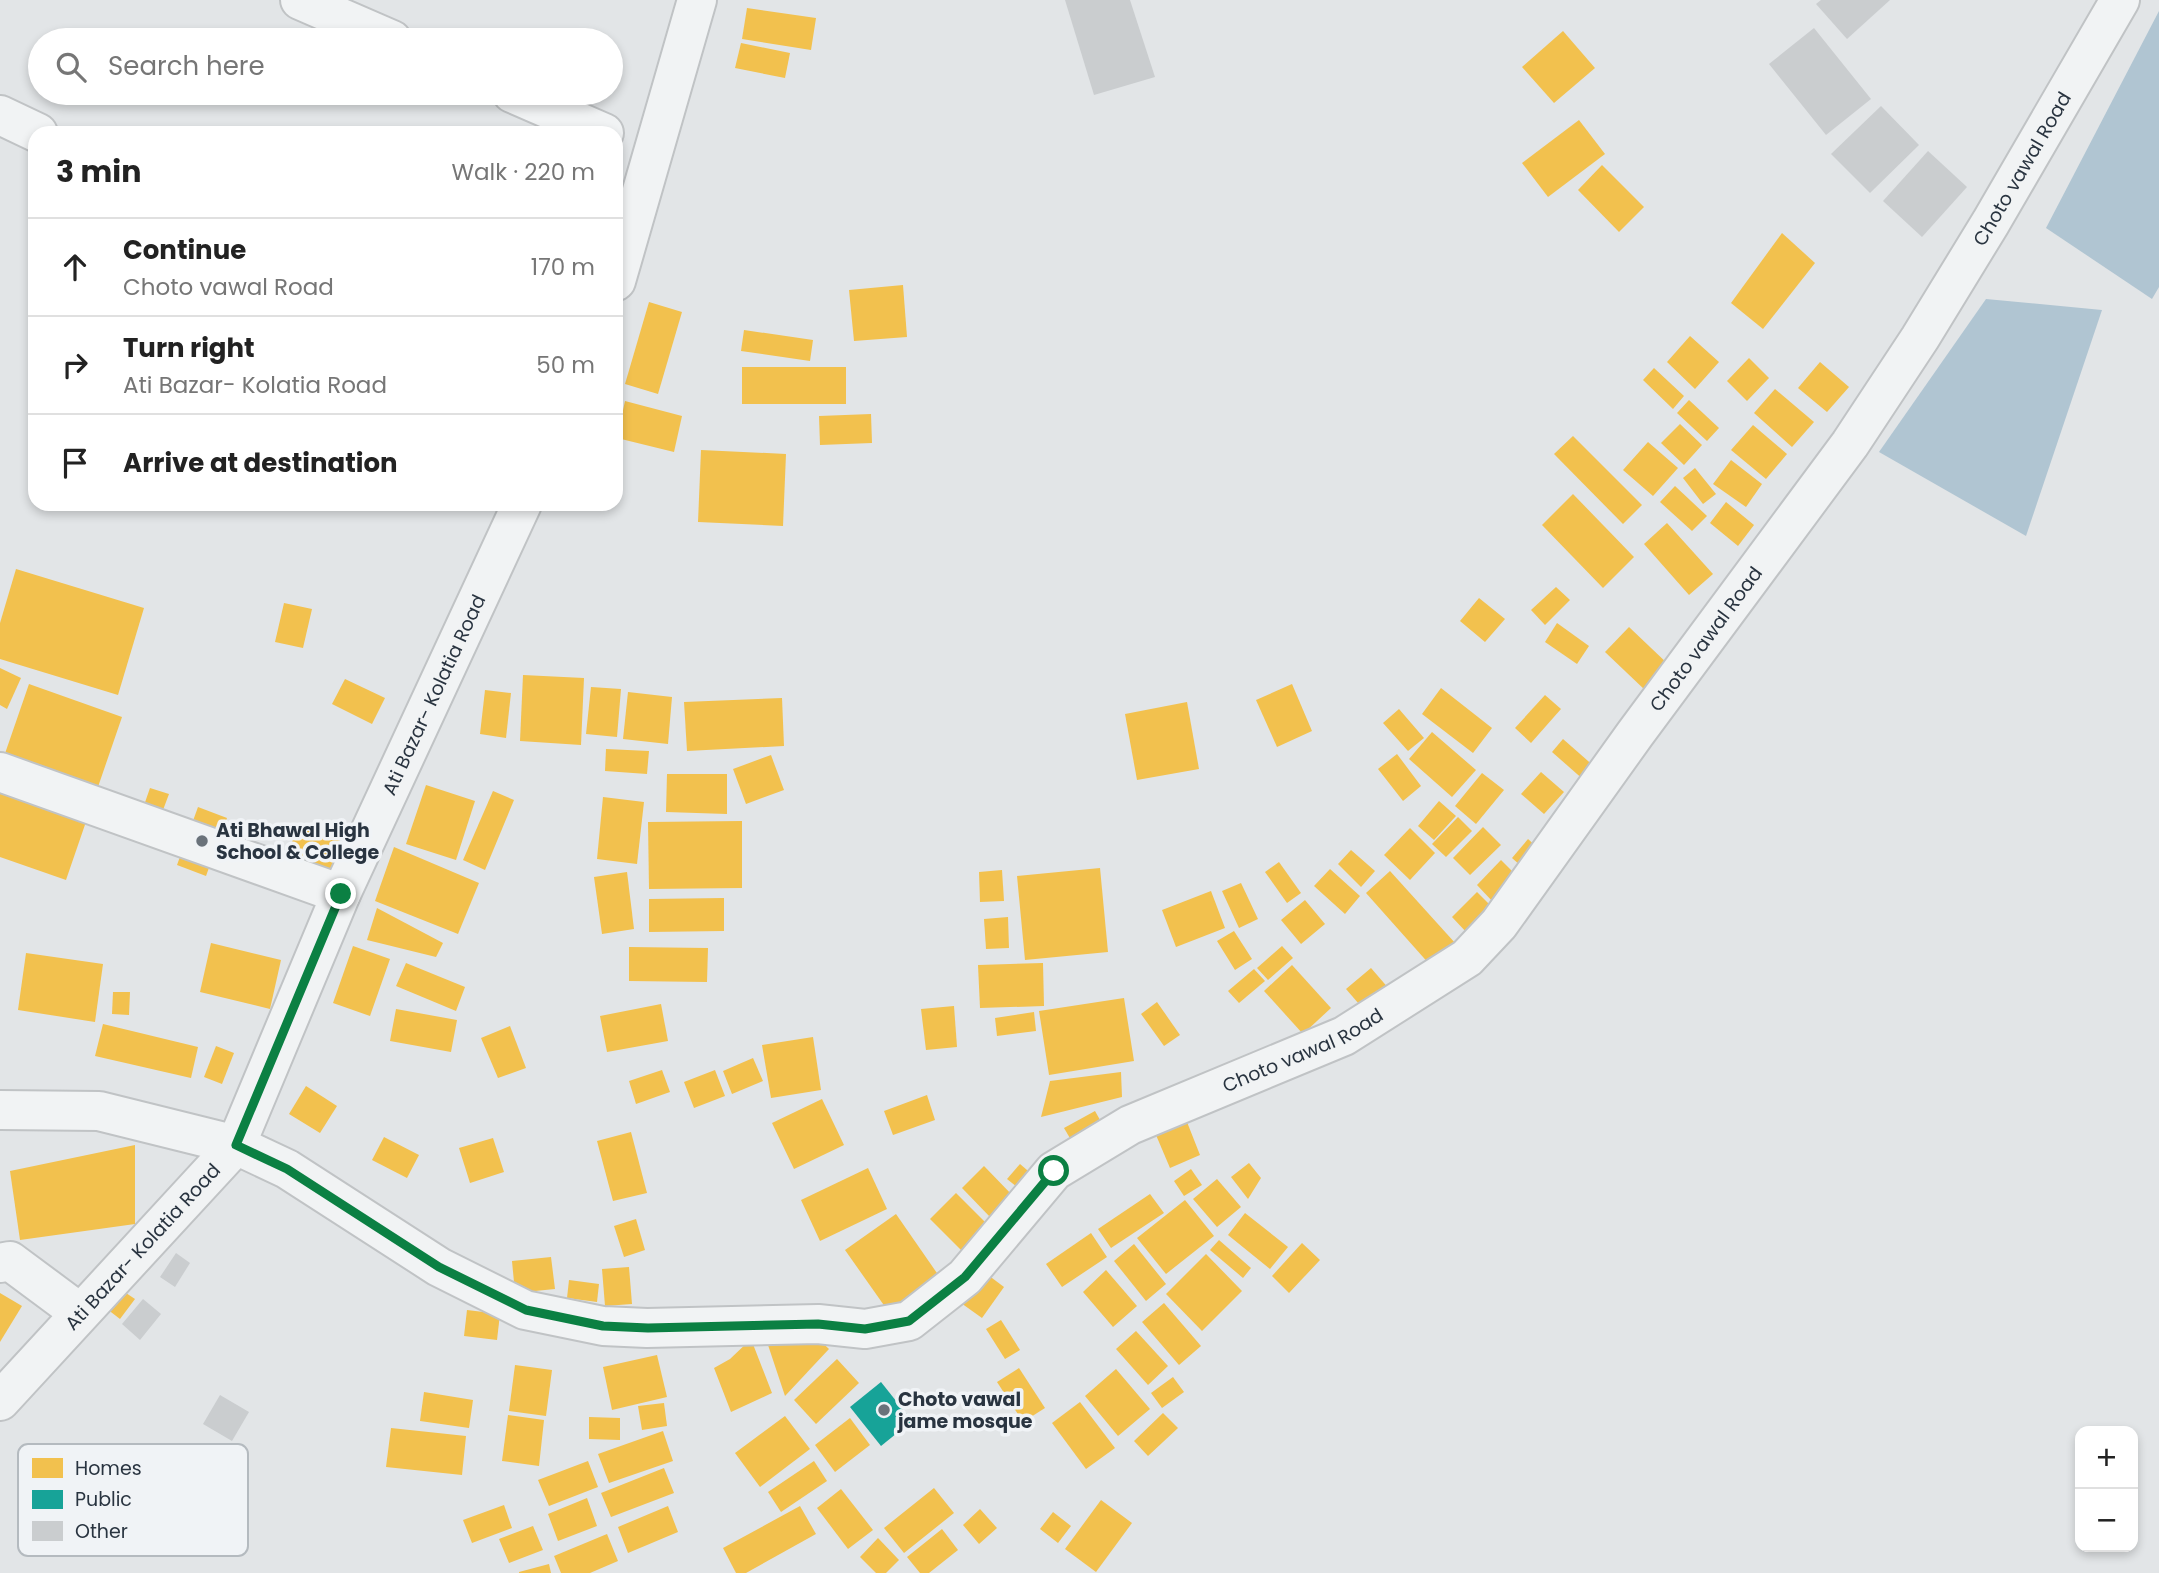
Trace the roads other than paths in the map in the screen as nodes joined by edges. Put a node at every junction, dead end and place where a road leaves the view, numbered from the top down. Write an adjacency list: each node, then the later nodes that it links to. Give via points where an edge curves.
1 (300, 0): 4 (street)
2 (697, 0): 10 (street)
3 (2120, 0): 16 (street, Choto vawal Road, via 1970,257 1850,444 1499,924 1467,958 1344,1035 1130,1125 1054,1171 965,1277 909,1321 865,1329 818,1324 648,1328 603,1326 526,1310 439,1267 287,1169)
4 (364, 28)
5 (540, 105): 7 (street)
6 (0, 115): 8 (street)
7 (588, 126)
8 (28, 128)
9 (623, 141): 10 (street)
10 (653, 154): 11 (street)
11 (623, 257)
12 (519, 511): 14 (street, Ati Bazar- Kolatia Road)
13 (0, 772): 14 (street)
14 (341, 894): 16 (street, Ati Bazar- Kolatia Road)
15 (0, 1110): 16 (street, Choto vawal Road, via 99,1111)
16 (236, 1145): 18 (street, Ati Bazar- Kolatia Road)
17 (0, 1263): 18 (street, via 10,1261)
18 (80, 1313): 19 (street, Ati Bazar- Kolatia Road)
19 (0, 1401)

